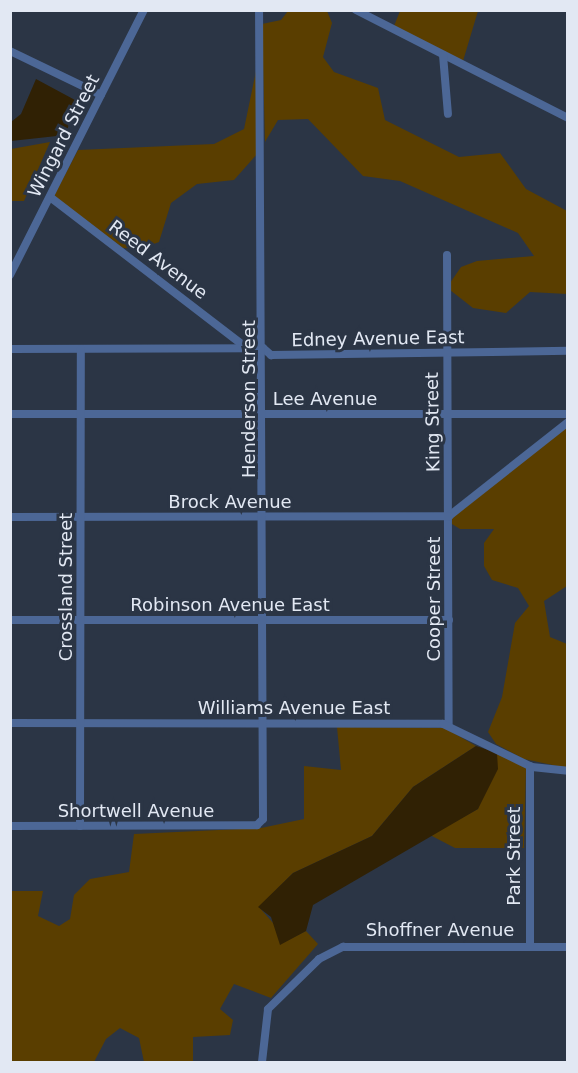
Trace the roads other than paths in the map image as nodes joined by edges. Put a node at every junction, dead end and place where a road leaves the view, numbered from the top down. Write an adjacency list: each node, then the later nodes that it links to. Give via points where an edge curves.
1 (144, 10): 6 (street, Wingard Street)
2 (259, 10): 13 (street, Henderson Street)
3 (356, 10): 5 (street)
4 (10, 51): 6 (street)
5 (443, 55): 7 (street); 8 (street)
6 (101, 95): 9 (street, Wingard Street)
7 (448, 114)
8 (567, 118)
9 (50, 197): 11 (street, Wingard Street); 12 (street, Reed Avenue)
10 (447, 255): 17 (street, King Street)
11 (10, 275)
12 (247, 348): 13 (street, Edney Avenue East); 14 (street, Edney Avenue East)
13 (263, 348): 17 (street, Edney Avenue East, via 271,355); 20 (street, Henderson Street)
14 (81, 349): 15 (street, Edney Avenue East); 19 (street, Crossland Street)
15 (10, 350)
16 (567, 351): 17 (street, Edney Avenue East)
17 (447, 353): 21 (street, King Street)
18 (10, 414): 19 (street, Lee Avenue)
19 (81, 414): 20 (street, Lee Avenue); 26 (street, Crossland Street)
20 (263, 414): 21 (street, Lee Avenue); 27 (street, Henderson Street)
21 (447, 414): 22 (street, Lee Avenue); 24 (street, King Street)
22 (567, 414)
23 (567, 422): 24 (street, Cooper Street)
24 (449, 516): 27 (street, Brock Avenue); 31 (street, Cooper Street)
25 (10, 517): 26 (street, Brock Avenue)
26 (81, 517): 27 (street, Brock Avenue); 29 (street, Crossland Street)
27 (264, 517): 30 (street, Henderson Street)
28 (10, 620): 29 (street, Robinson Avenue East)
29 (80, 620): 30 (street, Robinson Avenue East); 33 (street, Crossland Street)
30 (265, 620): 31 (street, Robinson Avenue East); 34 (street, Henderson Street)
31 (449, 620): 35 (street, Cooper Street)
32 (10, 723): 33 (street, Williams Avenue East)
33 (81, 723): 34 (street, Williams Avenue East); 40 (street, Crossland Street)
34 (264, 723): 35 (street, Williams Avenue East); 38 (street, Henderson Street)
35 (448, 725): 36 (street, Williams Avenue East)
36 (530, 766): 37 (street, Williams Avenue East); 41 (street, Park Street)
37 (567, 771)
38 (261, 824): 40 (street, Shortwell Avenue)
39 (10, 826): 40 (street, Shortwell Avenue)
40 (80, 826)
41 (530, 946): 42 (street, Shoffner Avenue); 43 (street, Shoffner Avenue, via 351,945 319,959 267,1012)
42 (567, 947)
43 (262, 1062)

